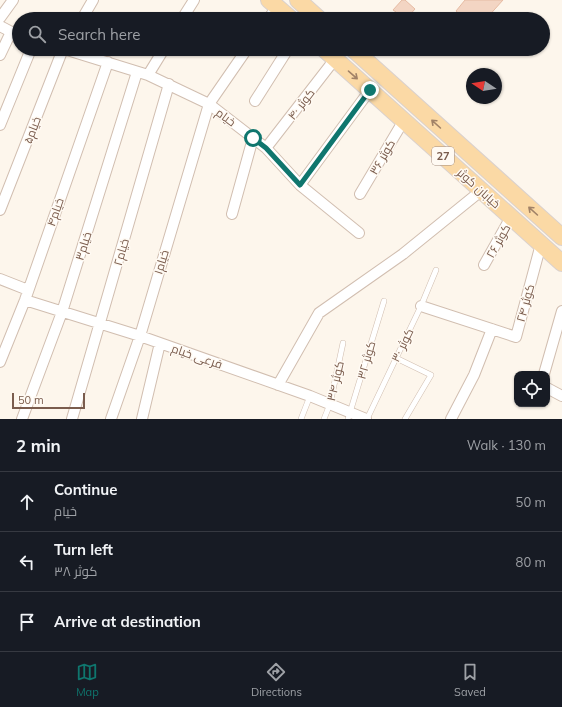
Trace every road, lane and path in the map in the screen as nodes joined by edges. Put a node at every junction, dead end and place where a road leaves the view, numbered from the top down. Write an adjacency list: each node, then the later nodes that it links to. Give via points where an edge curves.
1 (13, 0): 8 (street)
2 (93, 0): 5 (street)
3 (194, 0): 6 (street)
4 (298, 0): 7 (main road)
5 (86, 12)
6 (186, 12)
7 (311, 12)
8 (0, 18)
9 (0, 26): 10 (street)
10 (12, 32)
11 (12, 38): 12 (street)
12 (0, 55)
13 (28, 56): 30 (street)
14 (61, 56): 37 (street, خیام۵)
15 (88, 56): 22 (street, خیام)
16 (160, 56): 24 (street)
17 (242, 56): 28 (street, خیام۱)
18 (284, 56): 27 (street)
19 (329, 56): 32 (street, کوثر ۴۰)
20 (332, 56): 26 (main road, خیابان کوثر / 27, one-way to 26)
21 (361, 56): 33 (main road, خیابان کوثر / 27, one-way to 21)
22 (108, 62): 23 (street, خیام); 47 (street, خیام۴)
23 (138, 72): 24 (street, خیام); 51 (street, خیام۳)
24 (148, 75): 25 (street, خیام)
25 (169, 84): 28 (street, خیام); 52 (street, خیام۲)
26 (370, 90): 29 (main road, خیابان کوثر / 27); 34 (street)
27 (255, 101)
28 (208, 104): 31 (street, خیام); 54 (street, خیام۱)
29 (404, 120): 35 (main road, خیابان کوثر / 27); 36 (street, کوثر ۳۶)
30 (0, 125)
31 (253, 138): 32 (street, خیام); 38 (street)
32 (266, 148): 34 (street, خیام)
33 (496, 178): 35 (main road); 41 (main road, خیابان کوثر / 27, one-way to 33)
34 (300, 185): 40 (street, خیام)
35 (482, 190): 39 (main road, خیابان کوثر / 27); 60 (street, via 403,254 320,313)
36 (360, 194)
37 (0, 210)
38 (232, 214)
39 (511, 217): 42 (main road, خیابان کوثر / 27); 44 (street, کوثر ۲۶)
40 (359, 234)
41 (562, 237)
42 (541, 244): 43 (main road, خیابان کوثر / 27); 53 (street, کوثر ۲۴, via 516,337)
43 (562, 264)
44 (484, 265)
45 (436, 270): 49 (lane, کوثر ۳۰)
46 (0, 278): 47 (street, فرعی خیام)
47 (27, 295): 51 (street, فرعی خیام); 58 (street, خیام۴)
48 (384, 301): 65 (lane, کوثر ۳۲)
49 (421, 306): 53 (street, کوثر ۲۴); 57 (lane, کوثر ۳۰)
50 (562, 311): 59 (street)
51 (62, 312): 52 (street, فرعی خیام); 66 (street, خیام۳)
52 (100, 324): 54 (street, فرعی خیام); 67 (street, خیام۲)
53 (492, 329): 74 (street, via 474,375)
54 (140, 336): 55 (street, فرعی خیام); 68 (street, خیام۱)
55 (160, 343): 60 (street, فرعی خیام); 69 (street)
56 (344, 343): 64 (lane, کوثر ۳۴)
57 (396, 358): 72 (lane, کوثر ۳۰); 73 (lane, via 431,375)
58 (0, 362)
59 (545, 371)
60 (278, 385): 62 (street, فرعی خیام)
61 (550, 390): 63 (street)
62 (310, 396): 64 (street, فرعی خیام); 70 (lane)
63 (562, 396)
64 (330, 404): 65 (street, فرعی خیام); 71 (lane, کوثر ۳۴)
65 (349, 416): 72 (street, فرعی خیام)
66 (22, 419)
67 (72, 419)
68 (111, 419)
69 (142, 419)
70 (301, 419)
71 (324, 419)
72 (367, 419)
73 (405, 419)
74 (451, 419)

